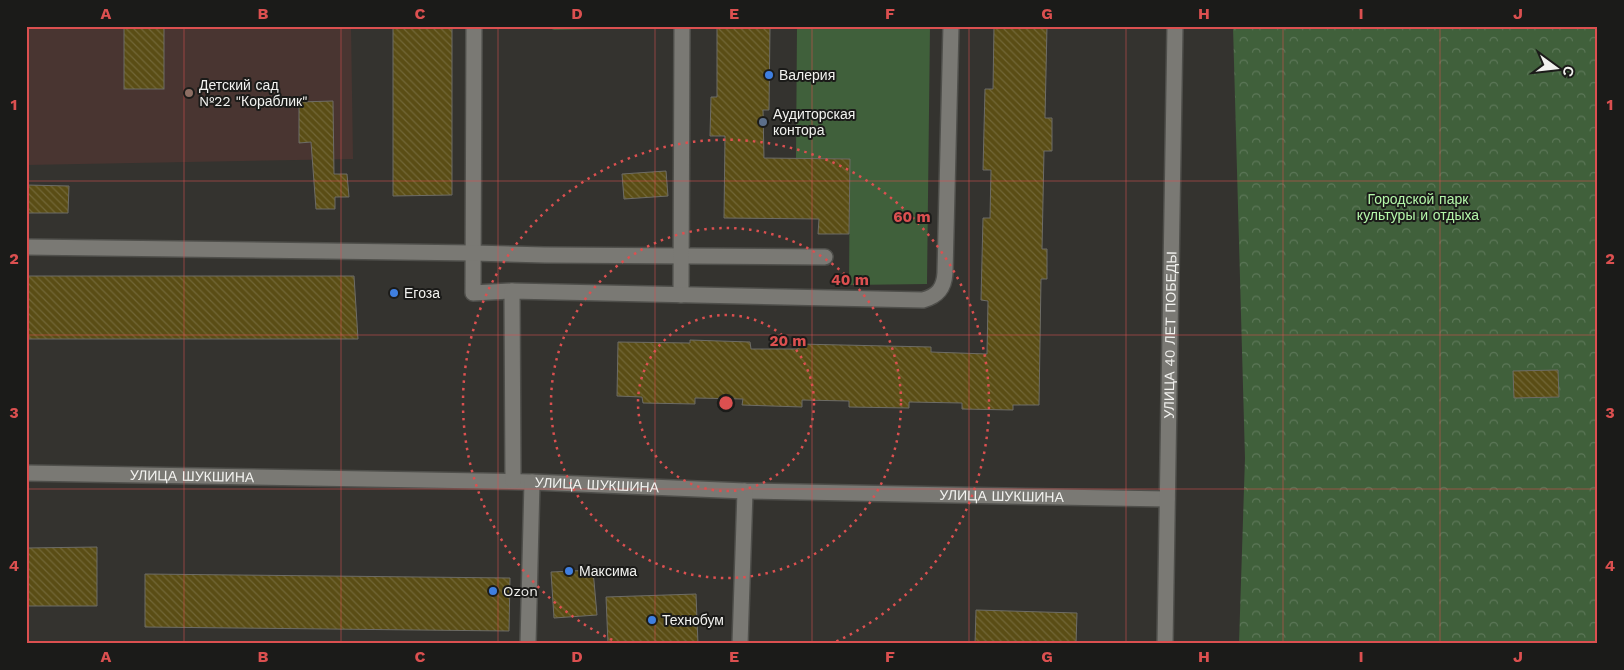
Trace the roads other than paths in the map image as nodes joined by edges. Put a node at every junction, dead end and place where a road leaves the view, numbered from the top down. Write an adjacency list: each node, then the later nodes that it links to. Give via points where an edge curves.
1 (474, 26): 6 (street)
2 (682, 26): 7 (street)
3 (951, 26): 10 (street, via 945,272 940,290 923,300)
4 (1175, 26): 15 (street, УЛИЦА 40 ЛЕТ ПОБЕДЫ)
5 (26, 247): 6 (street)
6 (474, 253): 7 (street); 9 (street, via 473,293)
7 (681, 255): 8 (street); 10 (street)
8 (824, 257)
9 (512, 291): 10 (street); 12 (street)
10 (681, 294)
11 (26, 473): 12 (street, УЛИЦА ШУКШИНА)
12 (513, 482): 13 (street, УЛИЦА ШУКШИНА)
13 (532, 482): 14 (street, УЛИЦА ШУКШИНА); 16 (street)
14 (745, 491): 15 (street, УЛИЦА ШУКШИНА); 17 (street)
15 (1167, 499): 18 (street, УЛИЦА 40 ЛЕТ ПОБЕДЫ)
16 (528, 644)
17 (740, 644)
18 (1165, 644)

